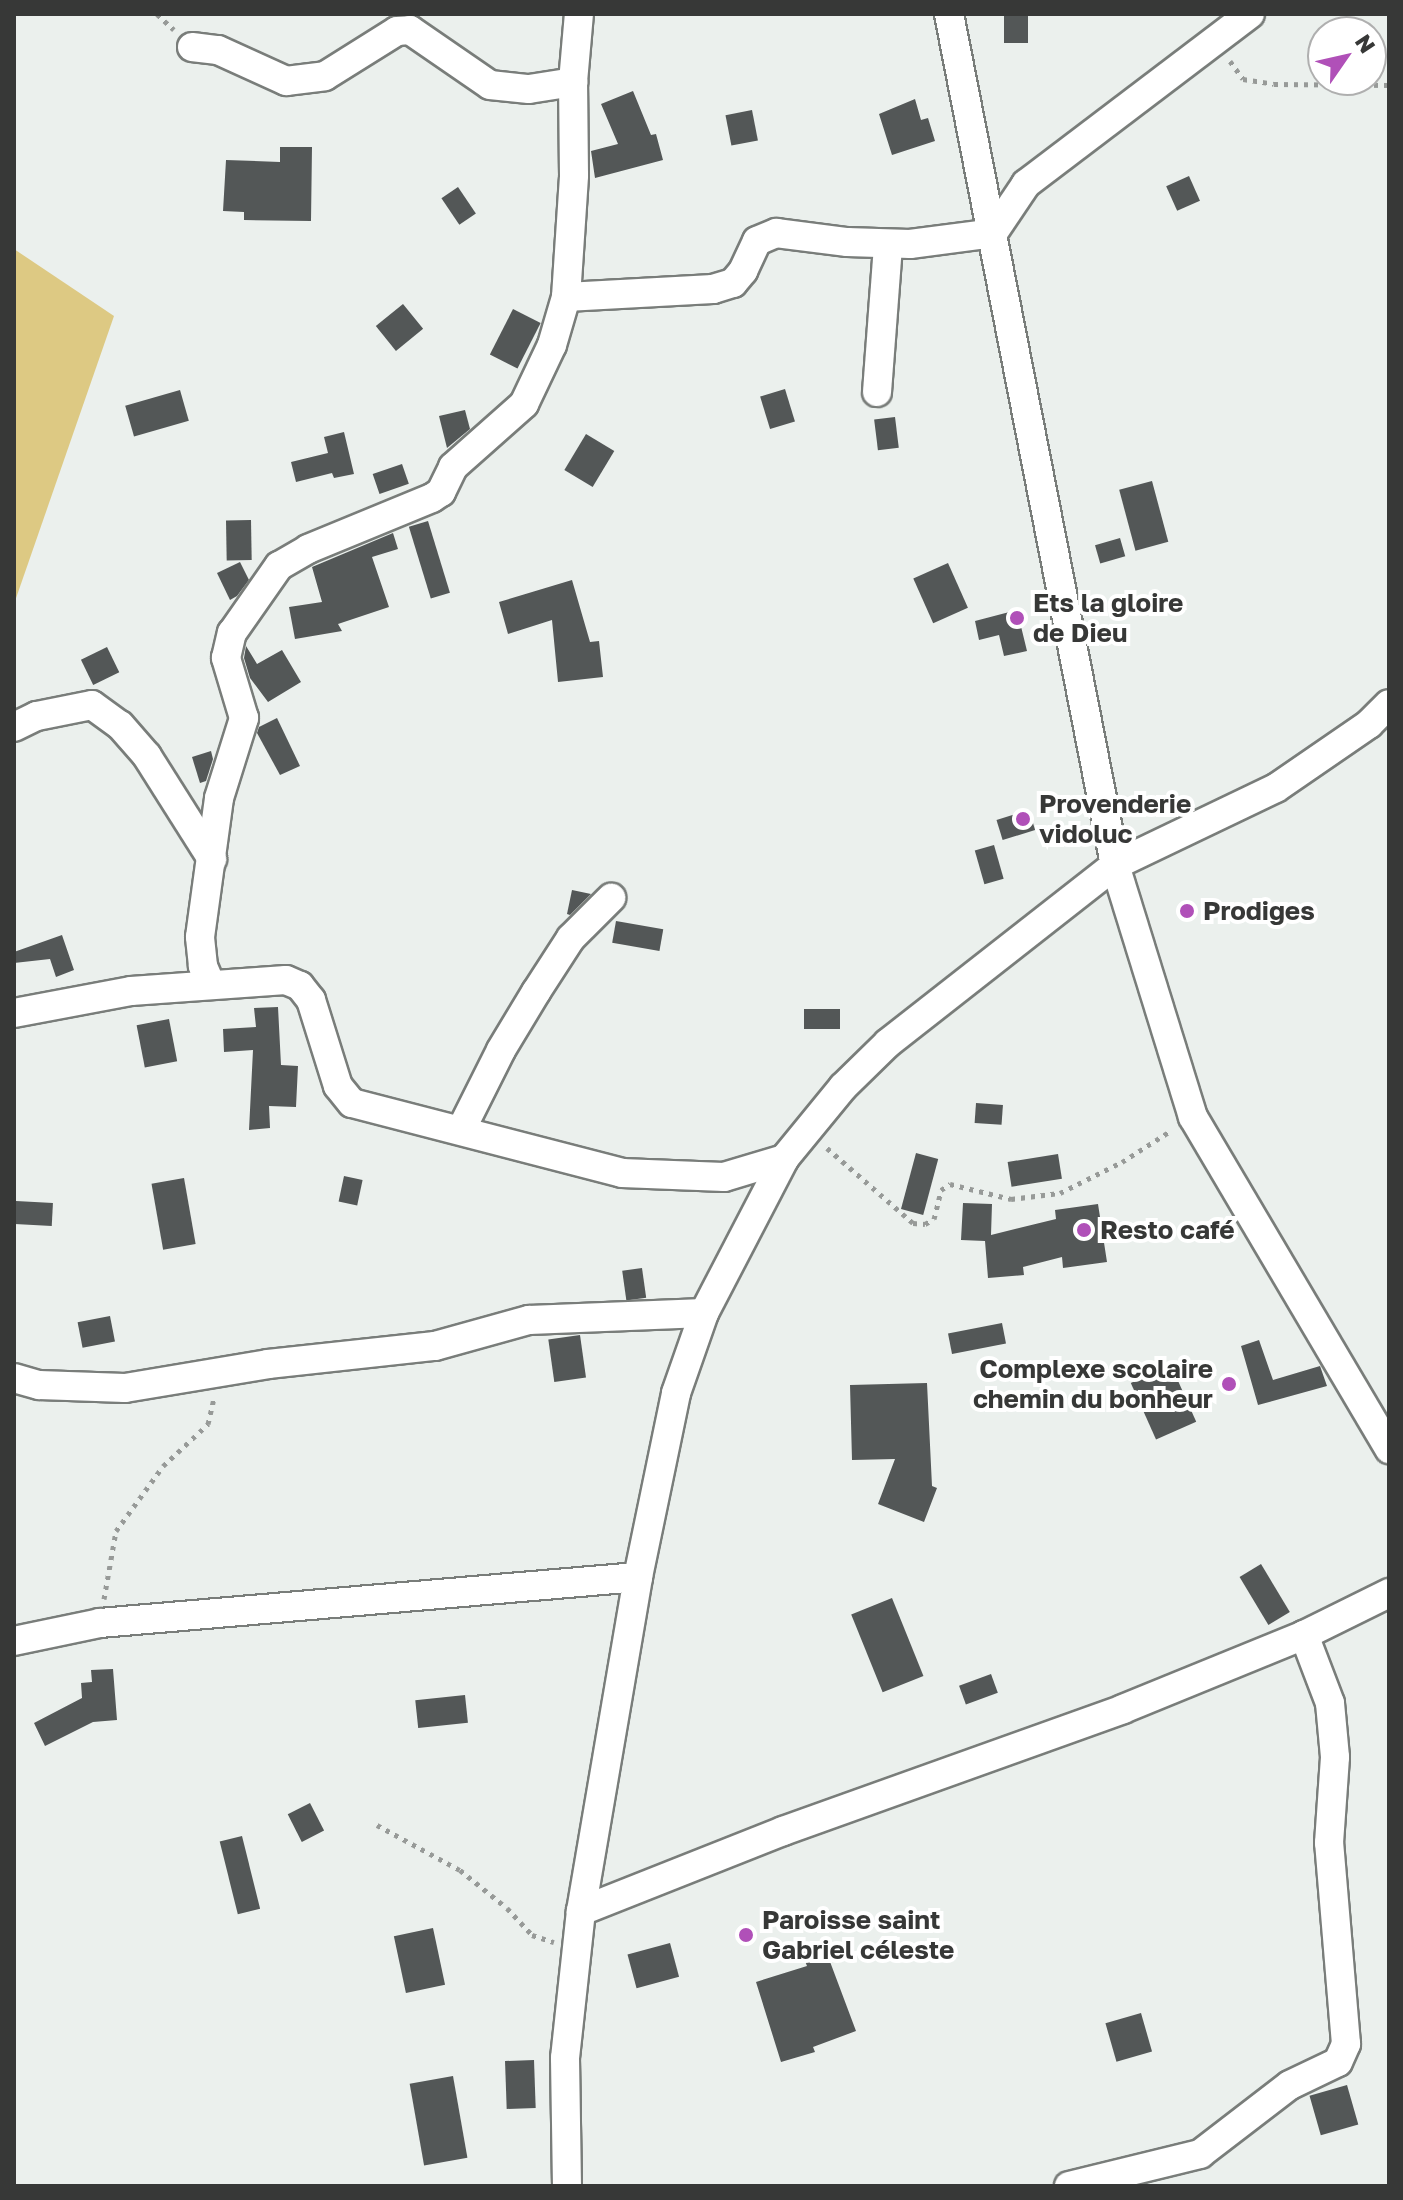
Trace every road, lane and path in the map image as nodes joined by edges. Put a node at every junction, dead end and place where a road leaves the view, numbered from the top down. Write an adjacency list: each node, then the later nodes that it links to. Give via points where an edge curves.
1 (579, 14): 6 (street)
2 (949, 14): 8 (street)
3 (1250, 14): 4 (street)
4 (1215, 41): 7 (path, via 1243,79); 9 (street)
5 (192, 47): 6 (street, via 218,50 286,81 325,76 397,31 410,30 490,85 529,89)
6 (573, 82): 12 (street, via 574,175)
7 (1389, 85)
8 (981, 174): 9 (street); 10 (street)
9 (1026, 184): 10 (street)
10 (993, 233): 11 (street); 17 (street)
11 (888, 244): 12 (street, via 776,233 757,241 733,283 713,289); 13 (street)
12 (566, 297): 16 (street, via 552,345 524,404 453,467 441,492 279,566 232,633 226,658 244,718 219,798)
13 (877, 392)
14 (1389, 704): 17 (street, via 1369,724 1276,788)
15 (14, 727): 16 (street, via 37,716 92,705 120,725 147,756)
16 (212, 859): 19 (street, via 200,937)
17 (1115, 865): 21 (street); 23 (street, via 888,1043)
18 (611, 898): 22 (street, via 571,938 536,992)
19 (211, 985): 20 (street, via 131,991); 22 (street, via 286,980 300,986 311,1000 343,1095 352,1103)
20 (14, 1013)
21 (1193, 1117): 23 (path, via 1060,1193 1011,1199 950,1184 941,1190 934,1219 925,1224 913,1223); 28 (street)
22 (461, 1130): 24 (street, via 622,1173 724,1177)
23 (807, 1130): 24 (street)
24 (784, 1159): 25 (street)
25 (704, 1313): 26 (street, via 529,1320 435,1346); 29 (street, via 676,1393)
26 (219, 1374): 27 (street, via 125,1388 39,1385); 31 (path, via 208,1424 163,1466 116,1531)
27 (14, 1378)
28 (1389, 1449)
29 (638, 1577): 31 (street); 35 (street)
30 (1389, 1593): 32 (street)
31 (100, 1623): 33 (street)
32 (1304, 1635): 35 (street, via 1123,1709 783,1831); 38 (street, via 1330,1703 1334,1744 1329,1843 1346,2044 1338,2062 1290,2085 1200,2154)
33 (14, 1641)
34 (377, 1825): 36 (path, via 460,1870 532,1935)
35 (581, 1911): 36 (street)
36 (577, 1949): 37 (street, via 565,2058)
37 (567, 2186)
38 (1069, 2186)

